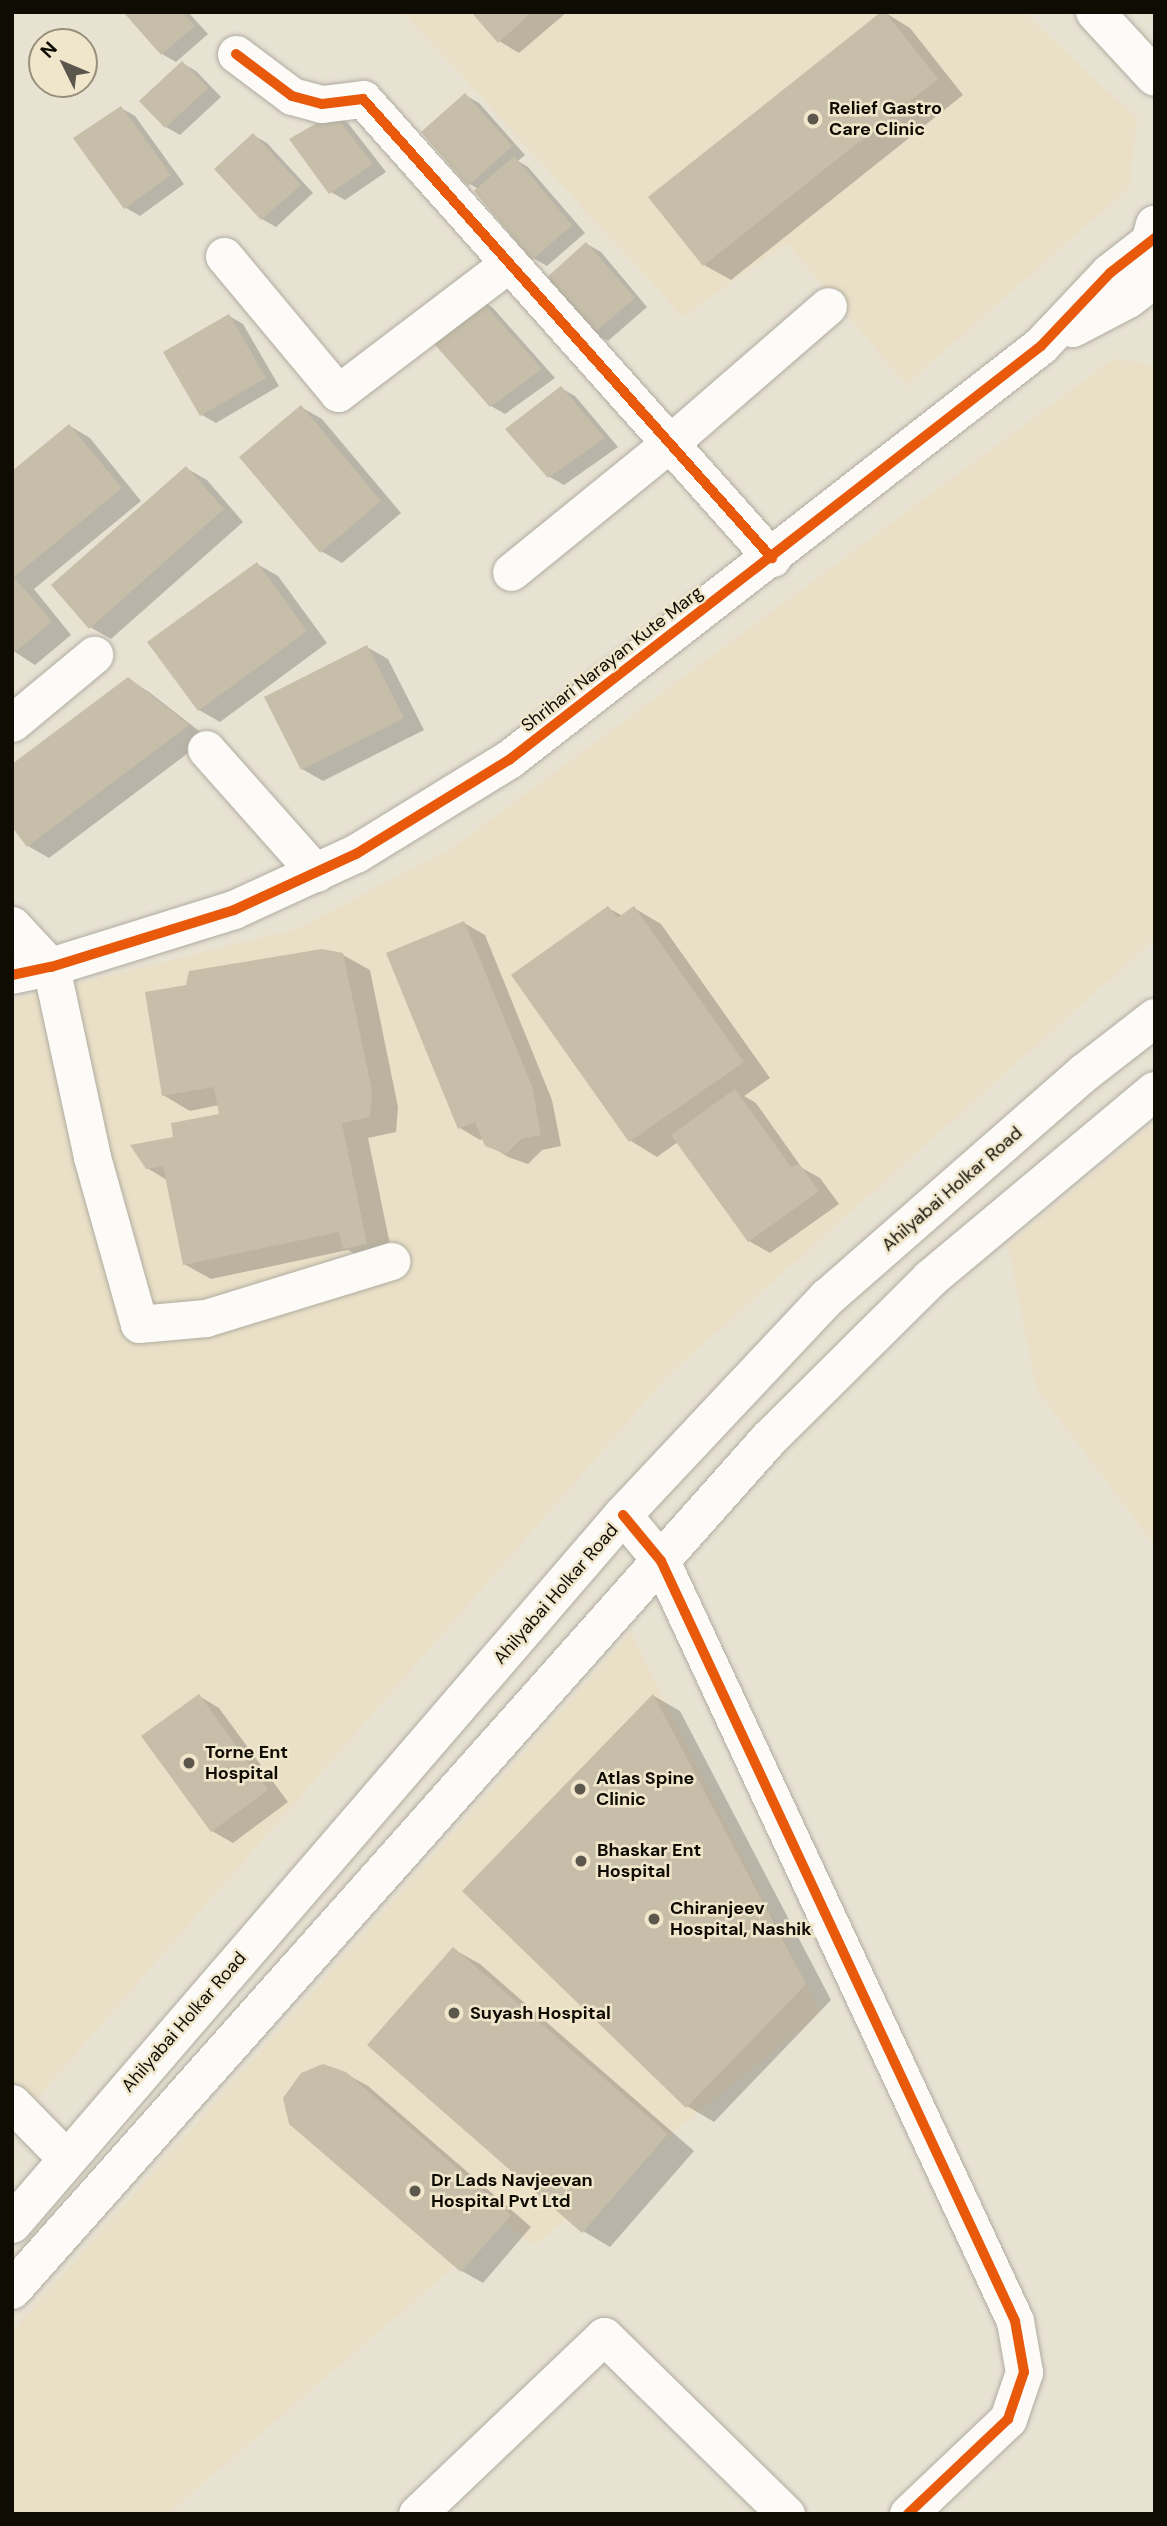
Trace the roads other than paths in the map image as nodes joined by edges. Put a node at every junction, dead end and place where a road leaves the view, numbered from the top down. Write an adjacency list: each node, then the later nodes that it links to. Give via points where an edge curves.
1 (1096, 12): 3 (main road)
2 (236, 54): 6 (street, via 292,96 321,104 363,99)
3 (1155, 77)
4 (1154, 246): 9 (main road, Shrihari Narayan Kute Marg, via 1110,274 1041,346)
5 (225, 256): 6 (street, via 338,393)
6 (509, 263): 8 (street)
7 (828, 306): 8 (street)
8 (670, 443): 9 (street); 10 (street)
9 (772, 558): 14 (main road, Shrihari Narayan Kute Marg, via 509,760 356,854)
10 (511, 572)
11 (94, 656): 12 (street)
12 (12, 723)
13 (206, 749): 14 (street)
14 (316, 873): 16 (main road, Shrihari Narayan Kute Marg, via 234,910)
15 (12, 925): 16 (street)
16 (51, 967): 17 (main road, Shrihari Narayan Kute Marg); 20 (street, via 92,1157 139,1324 206,1318)
17 (12, 975)
18 (1155, 1018): 21 (main road, Ahilyabai Holkar Road, via 1084,1073 827,1298)
19 (1155, 1091): 22 (main road, via 930,1279 769,1439)
20 (391, 1261)
21 (623, 1516): 22 (street); 24 (main road, Ahilyabai Holkar Road)
22 (661, 1561): 26 (main road); 29 (street, via 1015,2320 1024,2372 1008,2419)
23 (12, 2103): 24 (street)
24 (66, 2158): 25 (main road, Ahilyabai Holkar Road)
25 (12, 2224)
26 (12, 2290)
27 (416, 2514): 28 (street, via 604,2336)
28 (786, 2514)
29 (908, 2514)

